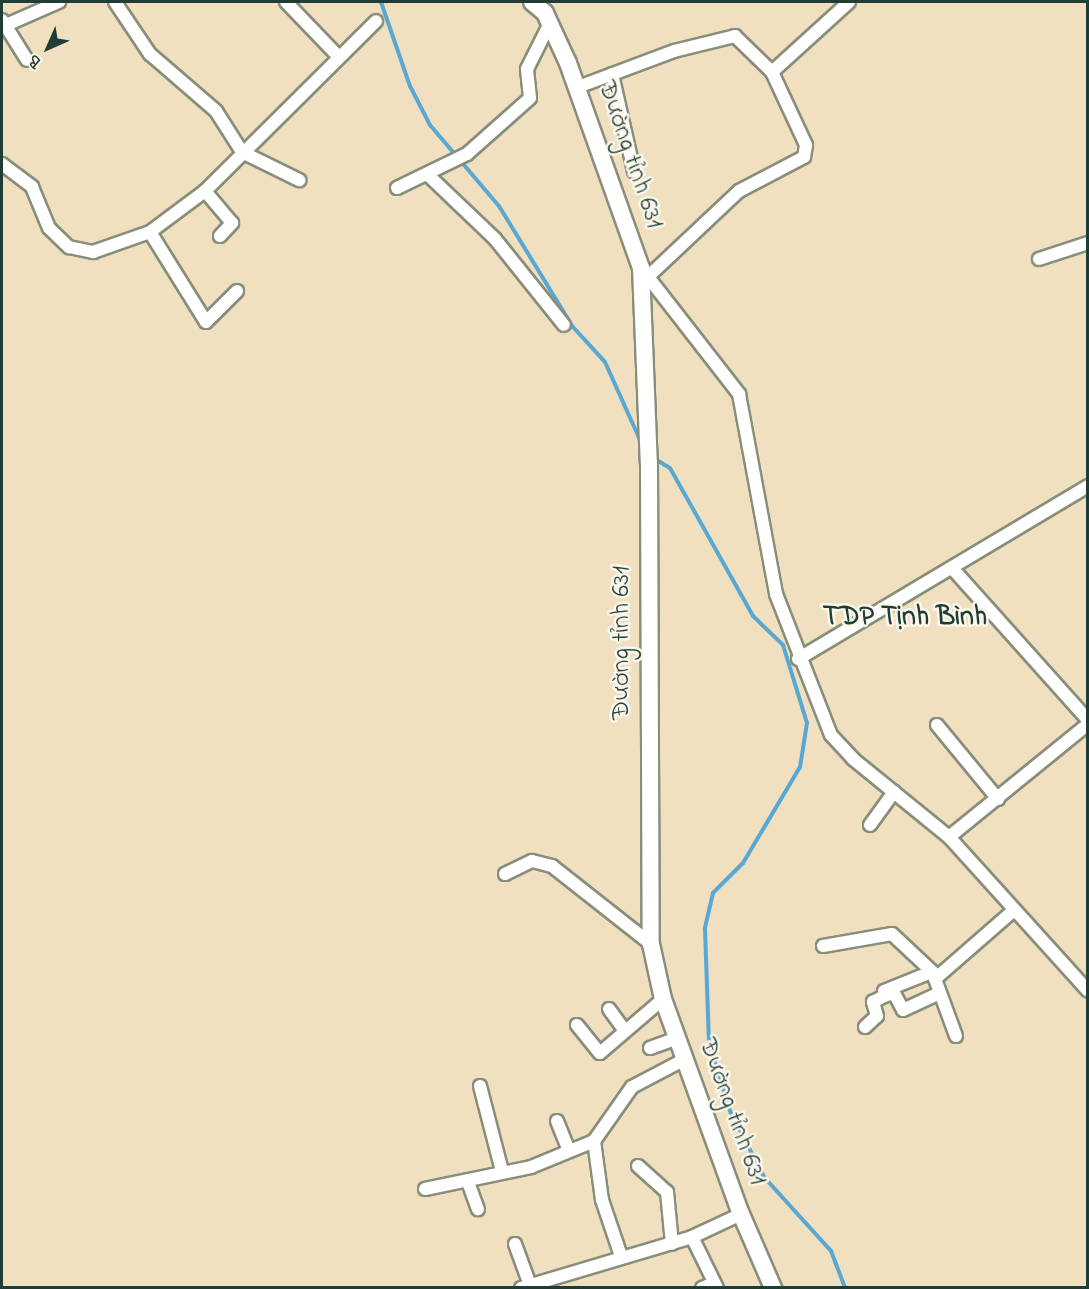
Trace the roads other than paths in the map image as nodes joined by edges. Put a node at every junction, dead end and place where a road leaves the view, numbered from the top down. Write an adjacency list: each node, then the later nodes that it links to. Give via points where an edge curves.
1 (59, 2): 7 (street)
2 (115, 2): 14 (street, via 150,54 216,111)
3 (286, 2): 9 (street)
4 (849, 2): 11 (street)
5 (538, 3): 8 (main road, Đường tỉnh 631)
6 (376, 21): 9 (street)
7 (4, 22): 10 (street)
8 (550, 23): 13 (main road, Đường tỉnh 631); 17 (street, via 527,69 530,98 467,154)
9 (339, 57): 14 (street)
10 (27, 60)
11 (772, 72): 12 (street, via 735,36); 25 (street, via 806,155 739,191)
12 (612, 74): 13 (street); 16 (street)
13 (578, 87): 25 (main road, Đường tỉnh 631)
14 (242, 152): 18 (street); 20 (street)
15 (2, 164): 21 (street, via 32,187 49,228 69,247 102,251)
16 (634, 172)
17 (427, 174): 19 (street); 27 (street, via 495,239)
18 (299, 180)
19 (397, 188)
20 (205, 191): 21 (street); 22 (street, via 232,223)
21 (150, 232): 26 (street, via 206,322)
22 (220, 236)
23 (1088, 243): 24 (street)
24 (1039, 259)
25 (653, 268): 30 (street, via 739,394 776,594); 39 (main road, Đường tỉnh 631, via 646,417)
26 (237, 291)
27 (564, 325)
28 (1088, 486): 29 (street)
29 (952, 568): 30 (street); 31 (street)
30 (798, 659): 33 (street, via 831,735)
31 (1088, 722): 34 (street)
32 (937, 724): 34 (street)
33 (890, 798): 35 (street); 36 (street)
34 (998, 799): 36 (street)
35 (870, 825)
36 (949, 837): 38 (street)
37 (505, 874): 39 (street, via 532,861 552,866)
38 (1007, 916): 41 (street); 42 (street)
39 (650, 936): 45 (main road, Đường tỉnh 631)
40 (823, 946): 41 (street, via 892,934)
41 (933, 974): 43 (street); 44 (street)
42 (1088, 991)
43 (883, 992)
44 (939, 994): 48 (street, via 903,1010 894,993 884,996 873,1002 878,1016); 50 (street)
45 (663, 999): 49 (street); 51 (main road, Đường tỉnh 631)
46 (609, 1009): 49 (street)
47 (577, 1024): 49 (street, via 598,1053)
48 (866, 1027)
49 (625, 1031)
50 (956, 1036)
51 (678, 1038): 52 (street); 53 (main road, Đường tỉnh 631)
52 (650, 1048)
53 (685, 1059): 56 (street, via 632,1087); 63 (main road, Đường tỉnh 631)
54 (480, 1086): 59 (street)
55 (558, 1121): 57 (street)
56 (594, 1141): 57 (street); 67 (street, via 602,1200)
57 (569, 1150): 59 (street, via 538,1165)
58 (638, 1166): 66 (street, via 667,1192)
59 (502, 1171): 60 (street)
60 (468, 1182): 61 (street); 62 (street)
61 (425, 1189)
62 (478, 1209)
63 (741, 1214): 64 (street); 71 (main road, Đường tỉnh 631)
64 (692, 1237): 66 (street); 70 (street)
65 (515, 1244): 69 (street)
66 (672, 1244): 67 (street)
67 (621, 1256): 68 (street)
68 (556, 1282): 69 (street)
69 (526, 1286)
70 (711, 1286)
71 (773, 1287)

